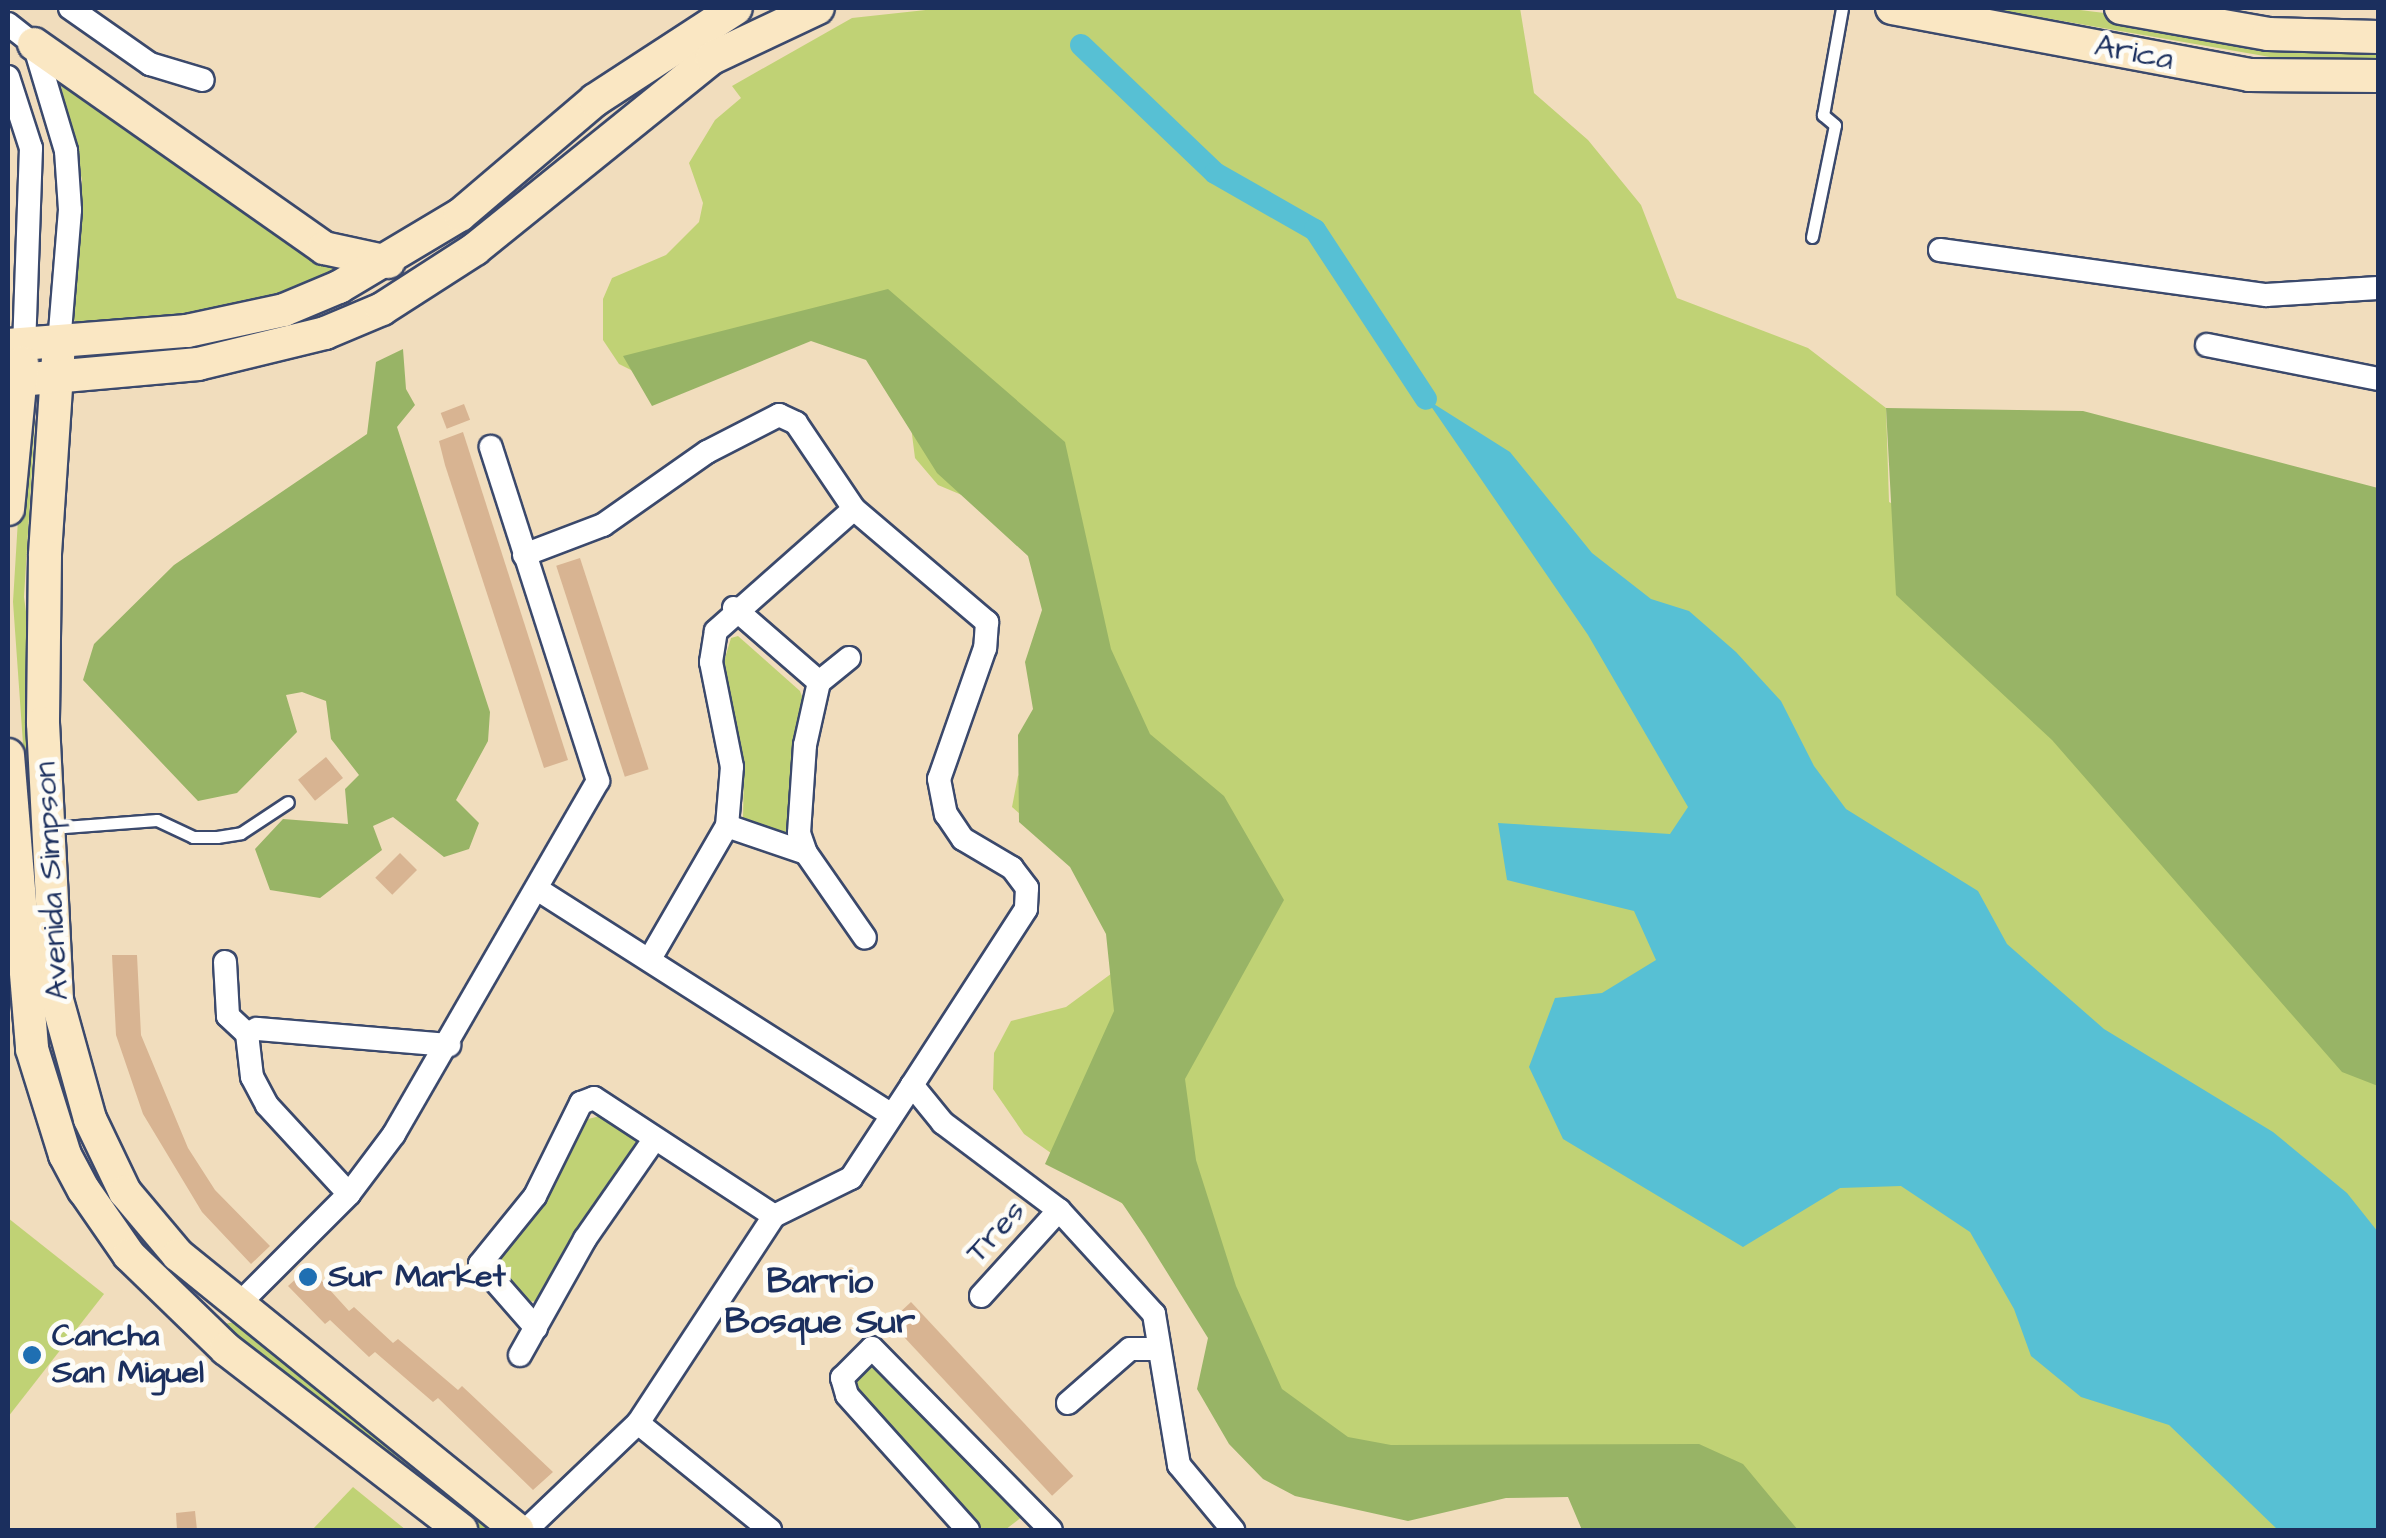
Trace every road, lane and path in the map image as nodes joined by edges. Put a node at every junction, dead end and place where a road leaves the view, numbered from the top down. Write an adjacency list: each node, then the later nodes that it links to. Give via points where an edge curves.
1 (70, 8): 13 (street, via 150,64)
2 (736, 8): 7 (main road)
3 (818, 8): 10 (main road)
4 (1842, 8): 14 (lane, via 1823,115 1834,125)
5 (1892, 8): 11 (main road, Arica, via 2249,75)
6 (2121, 8): 9 (main road, Arica, via 2268,34)
7 (696, 28): 10 (lane); 16 (main road, via 595,100 460,215)
8 (21, 34): 16 (main road, via 324,248); 18 (street, Avenida Simpson, via 56,106 69,180)
9 (2378, 36)
10 (712, 58): 23 (main road, via 544,197 411,294 324,333 243,354)
11 (2378, 76)
12 (8, 77): 19 (street, via 31,148)
13 (203, 80)
14 (1812, 237)
15 (1940, 250): 17 (street, via 2266,295)
16 (389, 262): 18 (main road, via 284,310 142,338)
17 (2378, 288)
18 (59, 343): 19 (main road); 23 (main road, Avenida Simpson)
19 (16, 344): 22 (main road)
20 (2207, 345): 21 (street)
21 (2378, 379)
22 (14, 381): 23 (main road); 25 (main road)
23 (56, 381): 34 (main road, Avenida Simpson, via 43,625)
24 (491, 447): 27 (street)
25 (8, 509)
26 (854, 509): 27 (street, via 796,422 779,415 603,525); 28 (street); 44 (street, via 987,622 985,648 939,779 946,814 962,838 1012,868 1027,888 1026,909)
27 (524, 554): 36 (street, via 598,781)
28 (734, 608): 30 (street); 33 (street, via 716,631 711,662 732,767)
29 (848, 658): 30 (street)
30 (820, 682): 35 (street, via 800,798)
31 (8, 755): 38 (main road, Avenida Simpson)
32 (288, 802): 34 (lane, via 241,834 217,837 193,837 157,820)
33 (727, 826): 35 (street); 40 (street)
34 (49, 828): 37 (main road, Avenida Simpson)
35 (806, 854): 39 (street)
36 (537, 889): 40 (street); 43 (street)
37 (54, 916): 38 (main road); 52 (main road, Avenida Simpson, via 65,1040 106,1156 125,1192 178,1255)
38 (13, 920): 50 (main road, Avenida Simpson, via 39,1085 65,1155)
39 (865, 938)
40 (651, 957): 45 (street)
41 (225, 962): 42 (street, via 228,1016)
42 (247, 1034): 43 (street, via 257,1029); 47 (street, via 252,1077 267,1105)
43 (448, 1046): 47 (street)
44 (912, 1084): 45 (street); 48 (street, via 943,1123)
45 (890, 1114): 49 (street, via 851,1178)
46 (653, 1140): 49 (street); 53 (street, via 585,1239); 53 (street, via 594,1098 582,1103 535,1196 480,1264)
47 (349, 1194): 52 (street)
48 (1058, 1210): 51 (street, Tres); 54 (street, via 1154,1314)
49 (774, 1216): 57 (street)
50 (104, 1223): 52 (main road, via 136,1244 212,1318); 59 (main road, Avenida Simpson, via 226,1349)
51 (981, 1296)
52 (236, 1307): 60 (main road, Avenida Simpson)
53 (536, 1328): 55 (street)
54 (1157, 1348): 56 (street, via 1130,1349); 64 (street, via 1178,1465)
55 (520, 1355)
56 (1068, 1403)
57 (638, 1423): 61 (street); 62 (street)
58 (1037, 1526): 63 (street, via 872,1348 842,1378 847,1395)
59 (460, 1530)
60 (516, 1530)
61 (526, 1530)
62 (770, 1530)
63 (968, 1530)
64 (1233, 1530)

